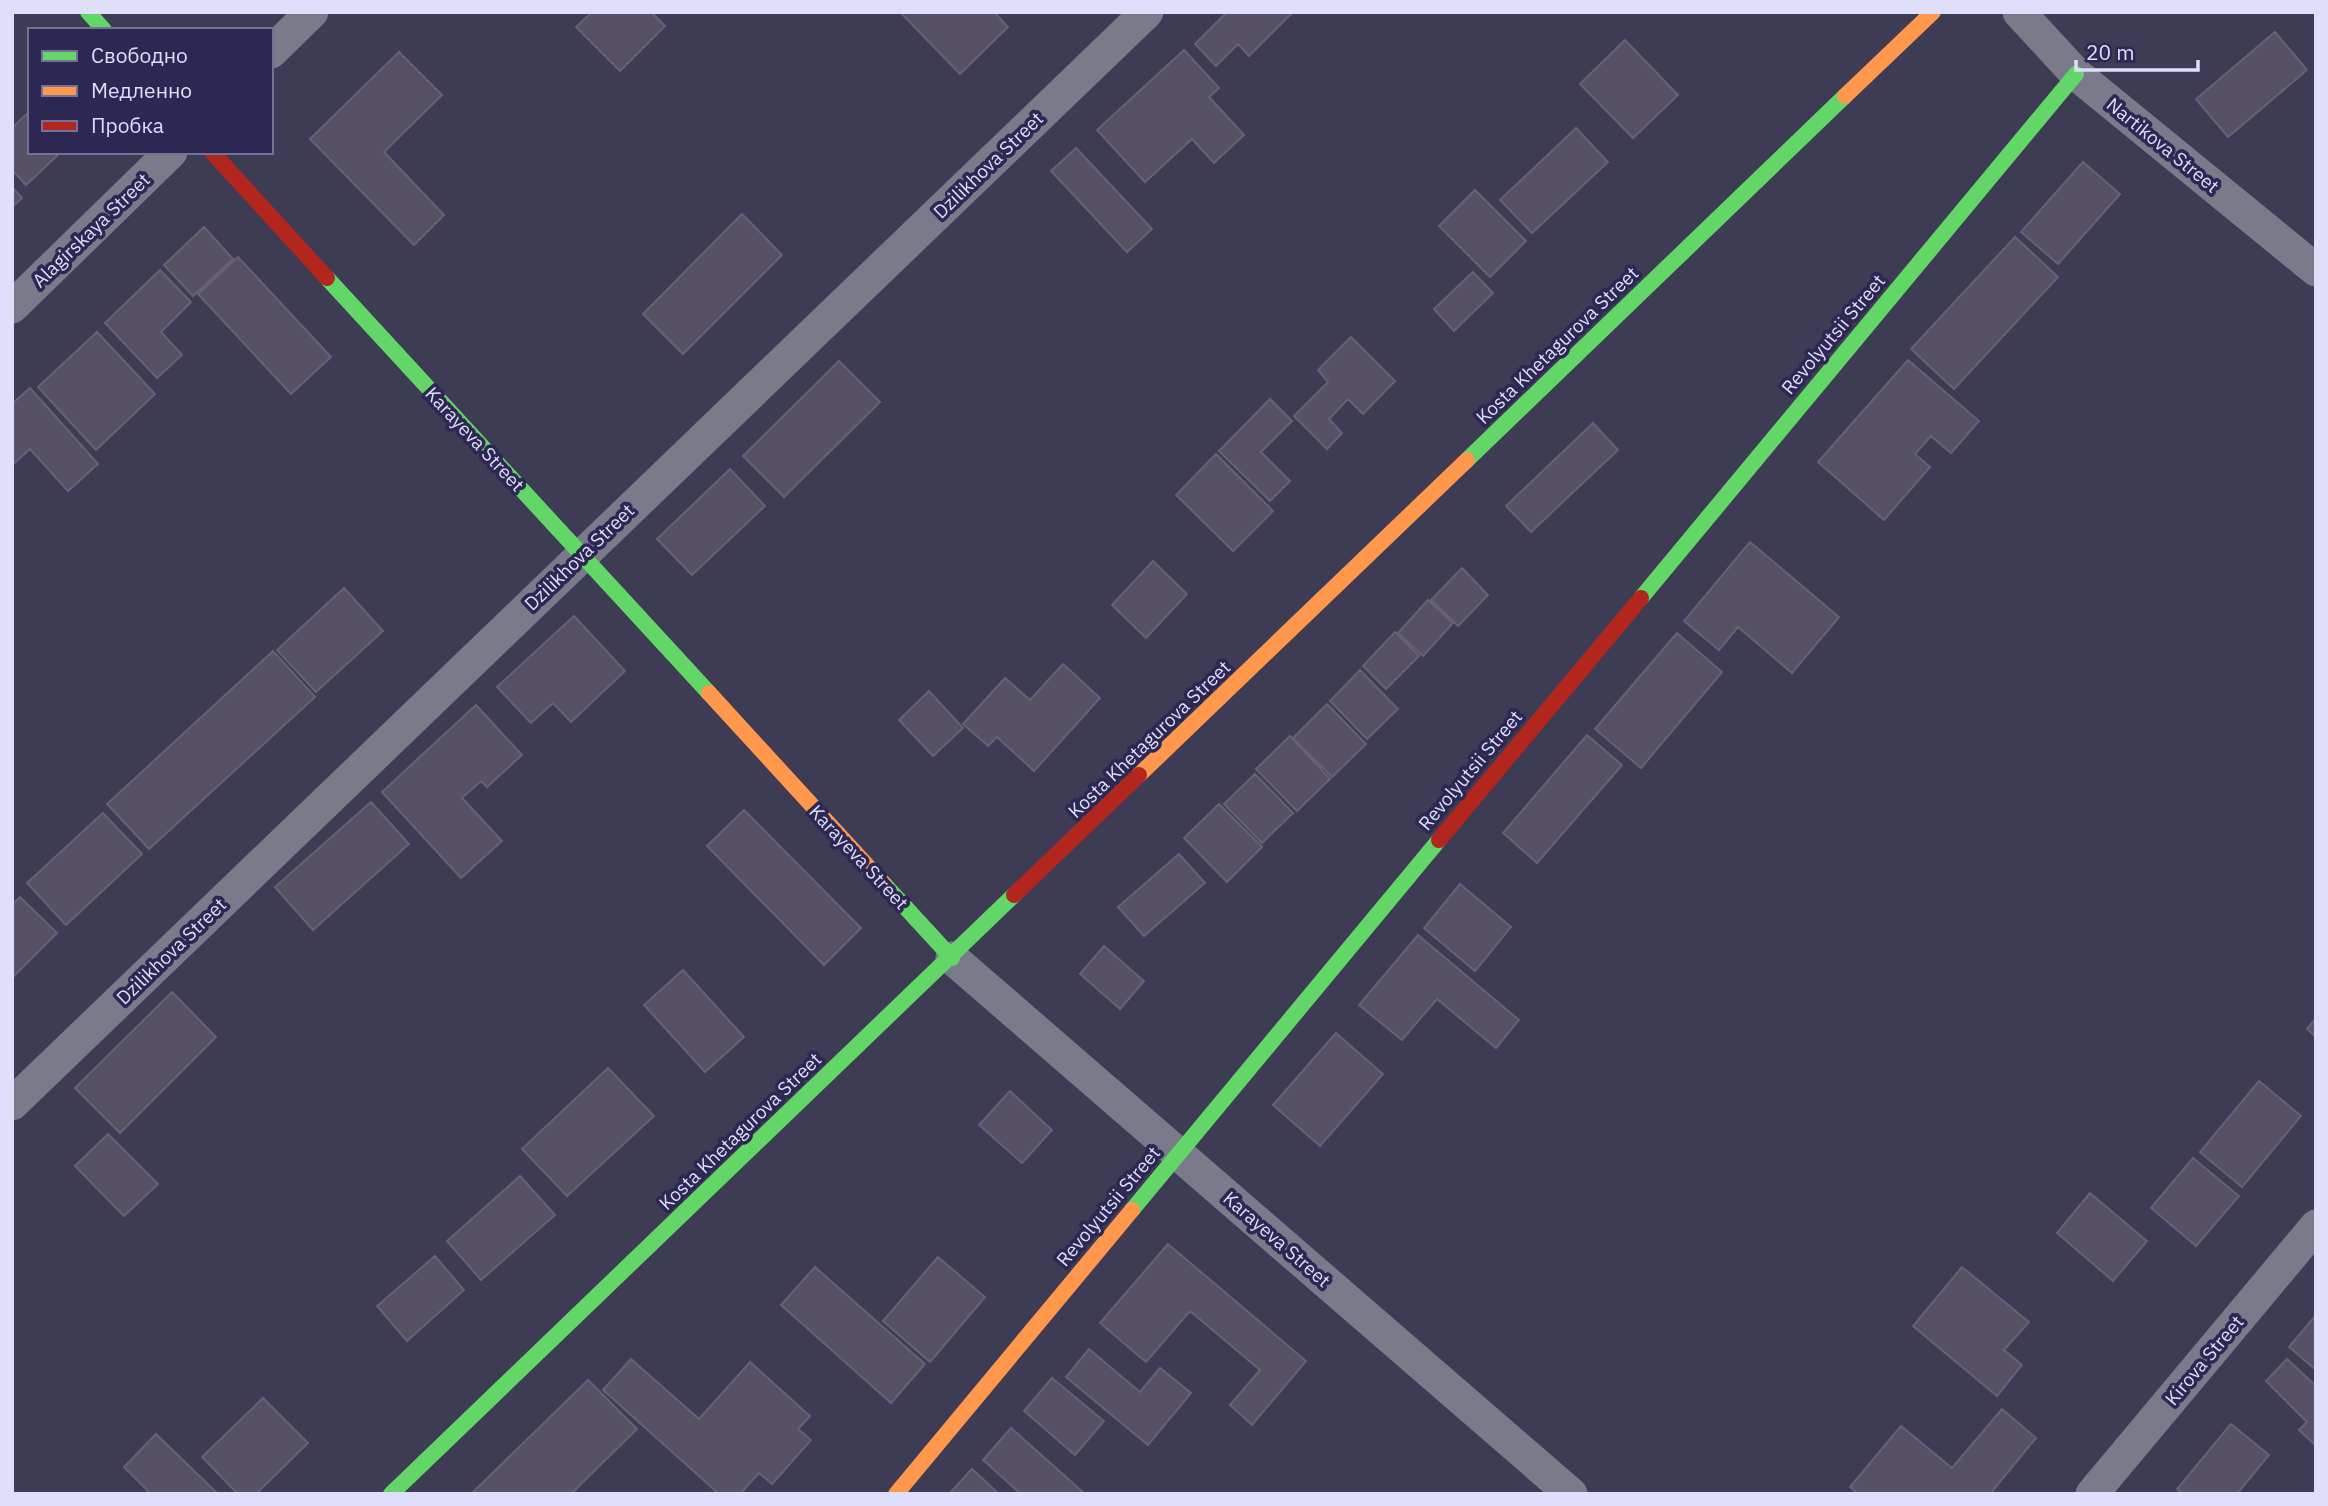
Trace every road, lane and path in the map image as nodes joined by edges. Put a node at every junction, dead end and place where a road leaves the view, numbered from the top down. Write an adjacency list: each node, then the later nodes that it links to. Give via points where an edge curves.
1 (88, 12): 6 (street)
2 (312, 12): 7 (street)
3 (1147, 12): 13 (street, Dzilikhova Street)
4 (1933, 12): 14 (street, Kosta Khetagurova Street)
5 (2019, 12): 8 (street, Nartikova Street)
6 (102, 28)
7 (273, 50)
8 (2076, 74): 11 (street, Nartikova Street); 16 (street, Revolyutsii Street)
9 (169, 154): 12 (street, Alagirskaya Street)
10 (214, 154): 13 (street, Karayeva Street)
11 (2316, 270)
12 (12, 307)
13 (581, 554): 14 (street, Karayeva Street); 15 (street, Dzilikhova Street)
14 (952, 958): 16 (street, Karayeva Street); 18 (street, Kosta Khetagurova Street)
15 (12, 1104)
16 (1179, 1154): 19 (street, Revolyutsii Street); 20 (street, Karayeva Street)
17 (2316, 1226): 21 (street, Kirova Street)
18 (391, 1494)
19 (896, 1494)
20 (1571, 1494)
21 (2092, 1494)

